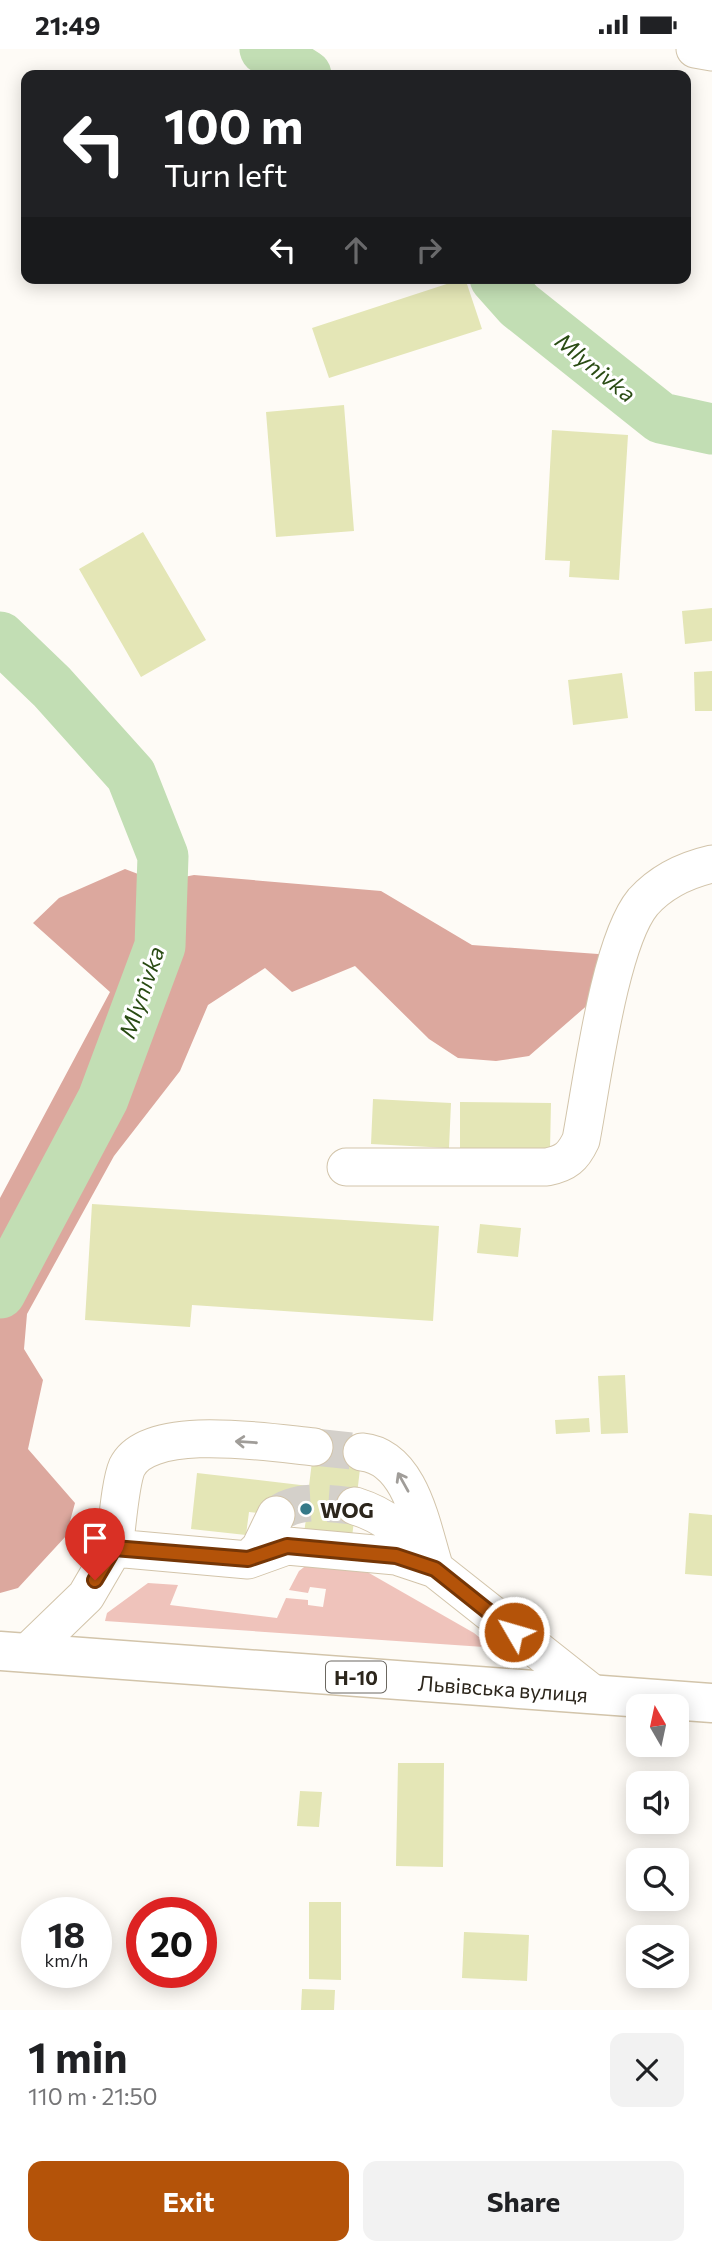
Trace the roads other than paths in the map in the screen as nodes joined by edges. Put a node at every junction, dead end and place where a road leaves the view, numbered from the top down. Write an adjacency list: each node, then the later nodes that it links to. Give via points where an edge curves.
1 (695, 49): 2 (lane)
2 (712, 52)
3 (712, 864): 4 (lane, via 664,883 644,901 624,935 581,1140 575,1154 563,1164)
4 (345, 1167)
5 (314, 1447): 9 (lane, one-way to 9, via 187,1438 144,1450 128,1467)
6 (362, 1452): 11 (lane, one-way to 6, via 407,1486 394,1466)
7 (355, 1506): 11 (lane, via 401,1528)
8 (276, 1515): 10 (lane, via 260,1548)
9 (114, 1548): 10 (lane); 12 (lane, via 86,1596)
10 (248, 1559): 11 (lane, via 287,1546 396,1556)
11 (435, 1569): 13 (lane)
12 (13, 1652): 13 (main road, Львівська вулиця / Н-10)
13 (593, 1694): 14 (main road, Львівська вулиця / Н-10)
14 (712, 1703)

